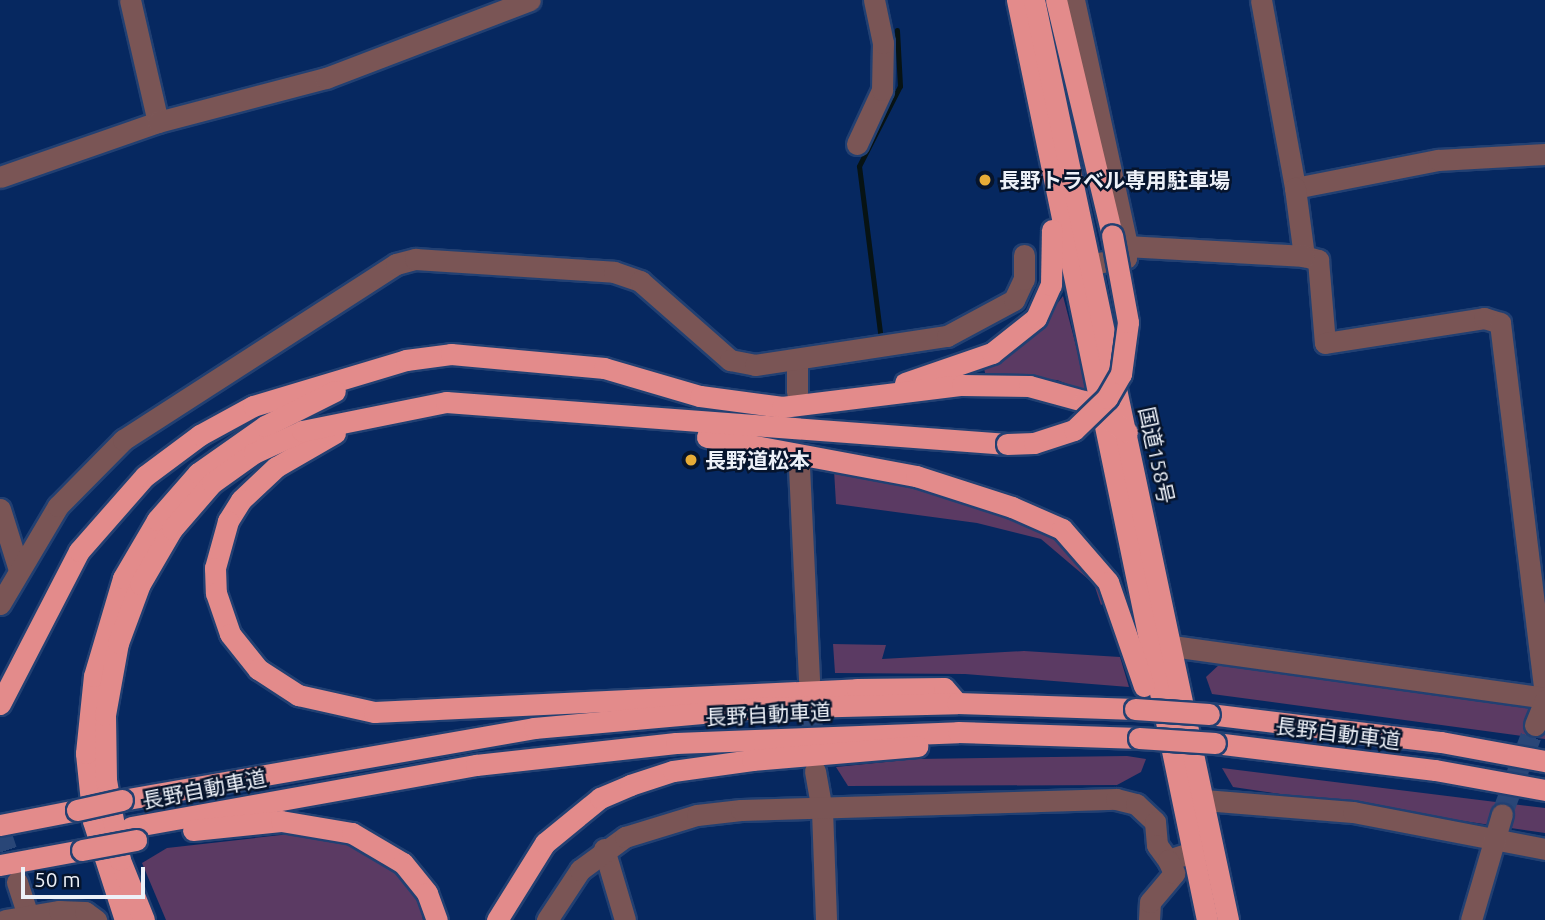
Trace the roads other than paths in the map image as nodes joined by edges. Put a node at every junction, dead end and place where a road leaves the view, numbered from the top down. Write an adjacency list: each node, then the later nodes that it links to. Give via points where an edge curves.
1 (130, 0): 9 (street)
2 (530, 0): 9 (street, via 326,78)
3 (874, 0): 11 (street, via 883,43 882,90)
4 (1017, 0): 10 (highway)
5 (1034, 0): 18 (highway, 国道158号)
6 (1056, 0): 15 (highway)
7 (1074, 0): 15 (street)
8 (1261, 0): 14 (street)
9 (158, 122): 13 (street)
10 (1042, 126): 22 (highway, via 1054,265 1036,318 992,353); 24 (highway)
11 (857, 144)
12 (1545, 154): 14 (street, via 1438,160)
13 (0, 177)
14 (1295, 188): 17 (street)
15 (1119, 240): 17 (street); 18 (street, via 1126,258); 25 (highway, bridge, via 1128,322 1121,374 1107,398 1074,430 1034,443 1007,444)
16 (1024, 255): 19 (street, via 1024,279 1014,300 981,322 947,336)
17 (1304, 257): 33 (street, via 1318,260 1325,343 1484,318 1500,323)
18 (1091, 264): 26 (highway, 国道158号)
19 (797, 361): 21 (street); 29 (street, via 755,365 730,360 640,281 614,271 415,259 396,264 124,440 58,506)
20 (384, 367): 22 (highway, via 451,354 604,368 726,402); 35 (highway, via 253,406 201,435 145,476 79,551); 59 (highway, via 265,426 218,457 176,495 124,578 99,653 86,753 93,821)
21 (797, 392)
22 (829, 405): 24 (highway, via 962,386 1028,386 1069,394)
23 (410, 406): 25 (highway, via 446,402); 34 (highway, via 297,452 258,482 228,521 215,568 221,614 242,652 276,683 321,704 374,712 857,689 944,688); 60 (highway, via 302,432 254,453 190,506 140,584 111,676 104,750 120,860)
24 (1101, 410): 26 (highway); 42 (highway)
25 (600, 416): 42 (highway, via 916,476 1012,507 1062,529 1108,582)
26 (1127, 432): 31 (highway, 国道158号)
27 (799, 467): 32 (street)
28 (0, 509): 29 (street)
29 (19, 570): 30 (street)
30 (0, 604)
31 (1172, 646): 33 (street); 41 (highway, 国道158号)
32 (809, 680)
33 (1545, 697): 36 (street)
34 (957, 703): 38 (highway, 長野自動車道, bridge, via 1209,714 1441,741); 45 (highway, 長野自動車道, bridge, via 758,708 534,728)
35 (0, 704)
36 (1535, 725)
37 (1139, 738): 40 (highway, 長野自動車道, bridge, via 1422,768); 46 (highway, 長野自動車道, via 958,732 676,743 489,763); 62 (highway, via 859,749 673,771 600,798 571,818 522,875)
38 (1545, 761)
39 (815, 771): 43 (street)
40 (1545, 790)
41 (1204, 800): 47 (street, via 1353,813); 68 (highway, 国道158号)
42 (1182, 808): 51 (highway)
43 (822, 810): 49 (street, via 697,815 645,830); 53 (street, via 1116,799 1136,804 1154,822 1157,845); 65 (street)
44 (1502, 814): 47 (street)
45 (0, 825)
46 (133, 834): 48 (highway, 長野自動車道); 61 (highway, via 257,821 333,827 371,841 403,863 427,892)
47 (1493, 837): 50 (street); 69 (street)
48 (82, 844): 52 (highway, 長野自動車道); 54 (highway)
49 (604, 849): 63 (street, via 580,870); 64 (street)
50 (1545, 849)
51 (1193, 852): 53 (street); 67 (highway)
52 (0, 854)
53 (1168, 860): 66 (street, via 1174,873 1150,902)
54 (0, 864)
55 (17, 882): 56 (street)
56 (28, 916): 57 (street); 58 (street, via 85,912)
57 (5, 920)
58 (96, 920)
59 (125, 920)
60 (144, 920)
61 (437, 920)
62 (497, 920)
63 (547, 920)
64 (625, 920)
65 (826, 920)
66 (1149, 920)
67 (1207, 920)
68 (1228, 920)
69 (1471, 920)

